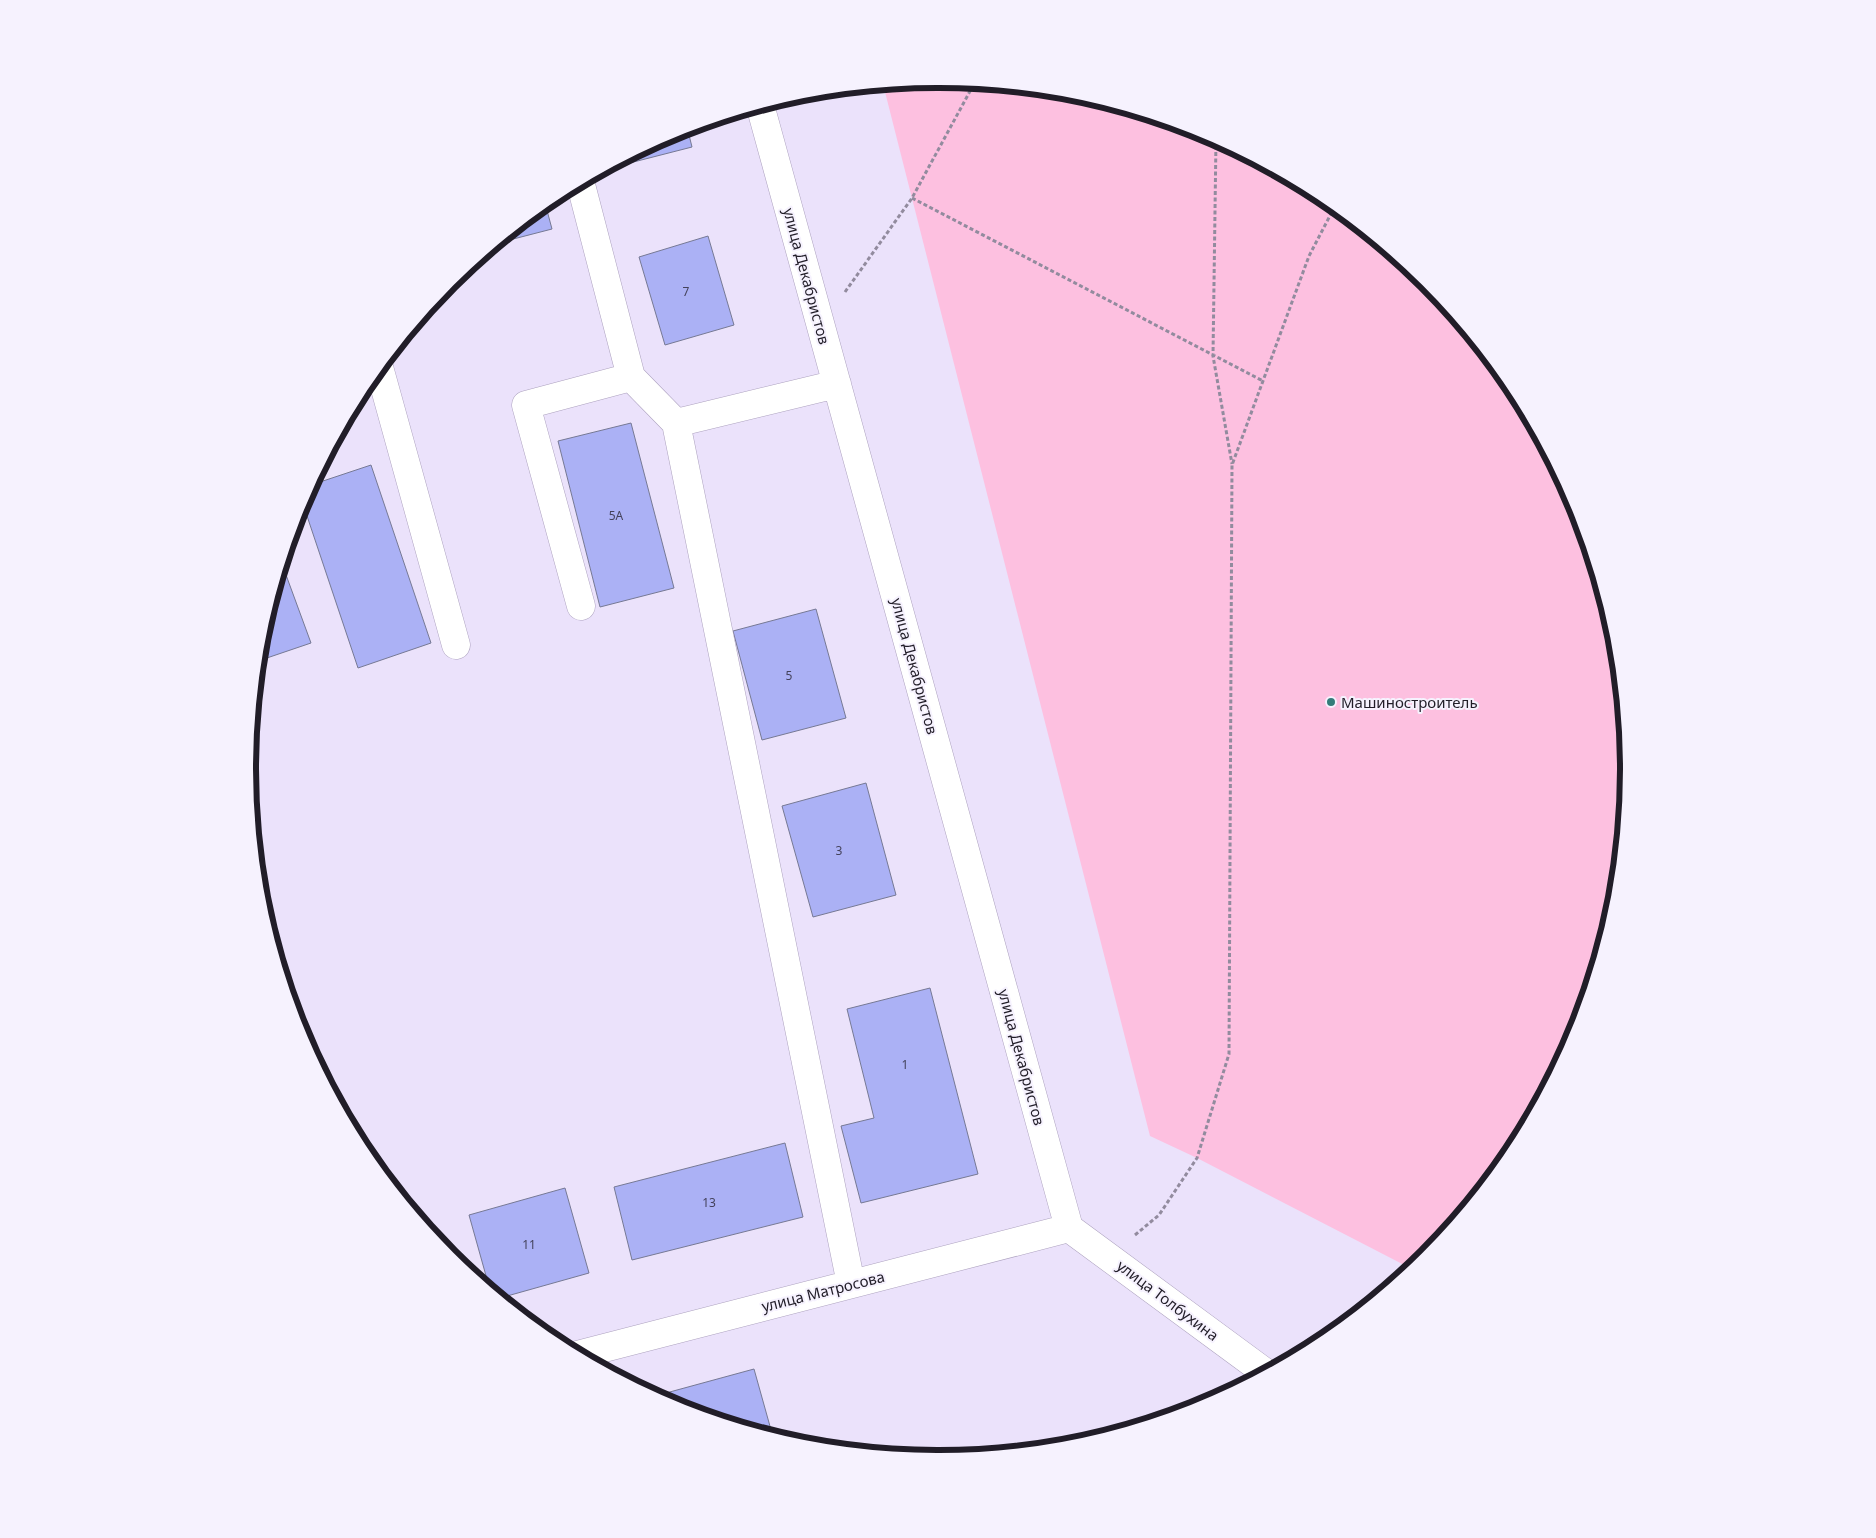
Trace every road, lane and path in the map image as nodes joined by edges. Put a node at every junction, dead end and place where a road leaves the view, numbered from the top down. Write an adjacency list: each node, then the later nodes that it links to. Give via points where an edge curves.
1 (971, 89): 5 (path)
2 (762, 111): 7 (street, улица Декабристов)
3 (1216, 147): 8 (path)
4 (582, 188): 10 (street)
5 (912, 198): 7 (path); 8 (path)
6 (1332, 213): 11 (path, via 1309,256)
7 (821, 326): 12 (street, улица Декабристов)
8 (1213, 356): 11 (path); 14 (path)
9 (382, 375): 16 (street)
10 (631, 377): 13 (street); 15 (street, via 526,405)
11 (1263, 381): 14 (path)
12 (837, 384): 13 (street); 17 (street, улица Декабристов)
13 (676, 423): 19 (street)
14 (1232, 465): 18 (path, via 1229,1054 1197,1158 1159,1215)
15 (580, 606)
16 (456, 644)
17 (1069, 1228): 18 (street, улица Толбухина); 19 (street, улица Матросова)
18 (1108, 1256): 21 (street, улица Толбухина)
19 (851, 1284): 20 (street, улица Матросова)
20 (586, 1352)
21 (1260, 1369)

